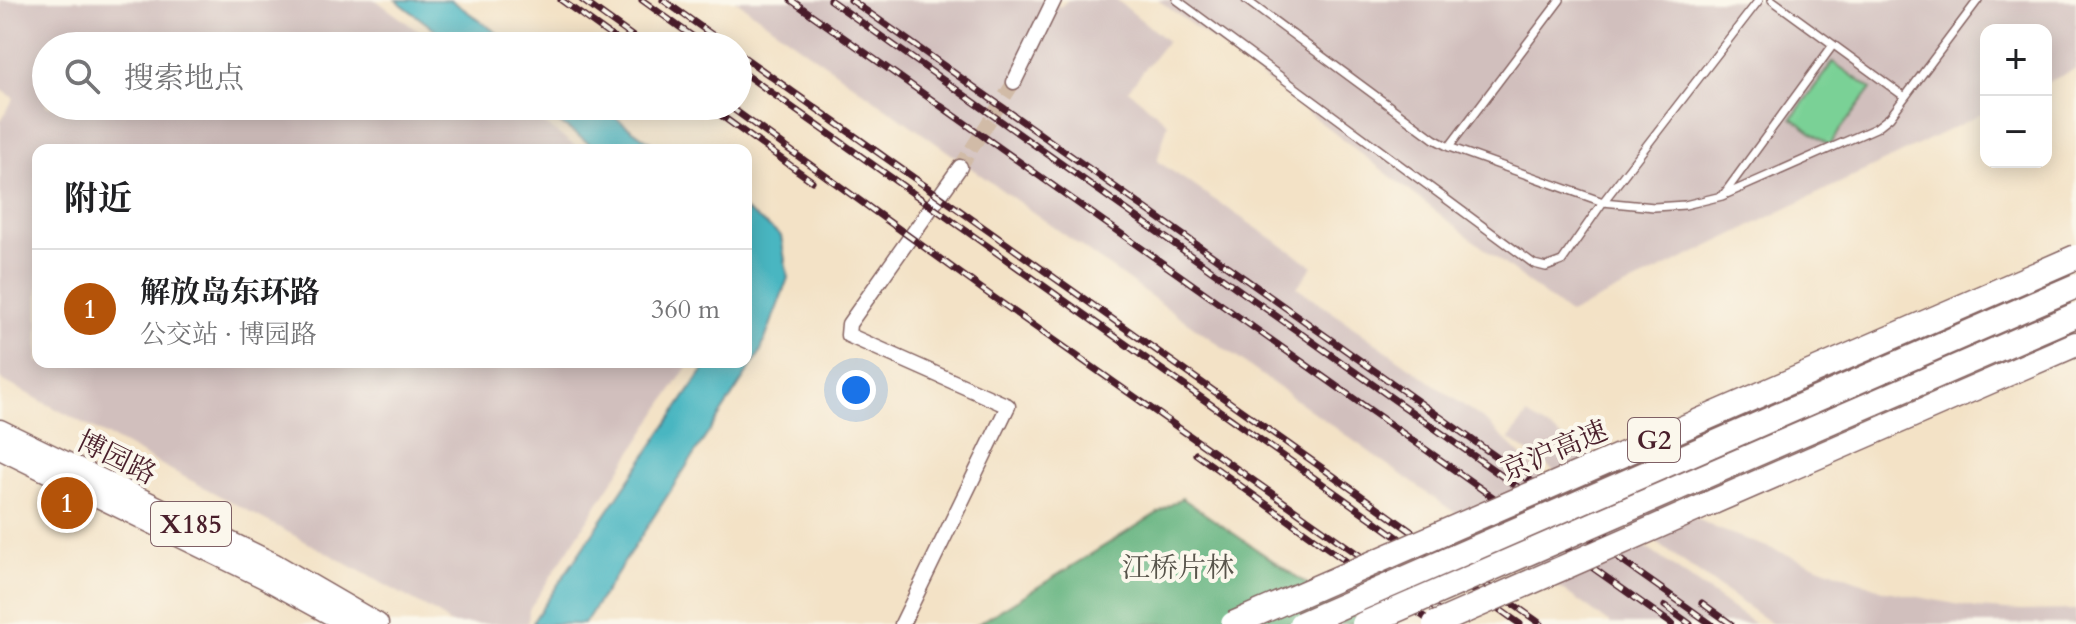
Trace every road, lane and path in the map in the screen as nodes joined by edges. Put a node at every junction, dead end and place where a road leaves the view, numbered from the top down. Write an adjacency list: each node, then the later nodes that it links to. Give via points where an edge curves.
1 (1054, 0): 9 (street)
2 (1177, 0): 14 (lane, via 1534,264 1546,267 1562,261)
3 (1246, 0): 11 (lane)
4 (1560, 0): 11 (lane)
5 (1759, 0): 14 (lane)
6 (1772, 0): 8 (lane)
7 (1978, 0): 10 (lane)
8 (1833, 45): 10 (lane); 13 (lane)
9 (1014, 82)
10 (1905, 97): 13 (lane, via 1876,128)
11 (1449, 147): 14 (lane)
12 (960, 167): 23 (street, via 849,324 848,335 1008,406)
13 (1722, 196): 14 (lane, via 1654,207)
14 (1603, 202)
15 (2076, 257): 24 (highway, 京沪高速 / G2, bridge)
16 (2076, 286): 25 (highway, 京沪高速 / G2, bridge)
17 (2076, 315): 26 (highway, G2, bridge)
18 (2076, 344): 27 (highway, bridge)
19 (0, 430): 22 (main road, 博园路 / X185, via 273,563)
20 (0, 449): 21 (main road, 博园路 / X185)
21 (348, 624)
22 (378, 624)
23 (902, 624)
24 (1233, 624)
25 (1301, 624)
26 (1364, 624)
27 (1435, 624)

